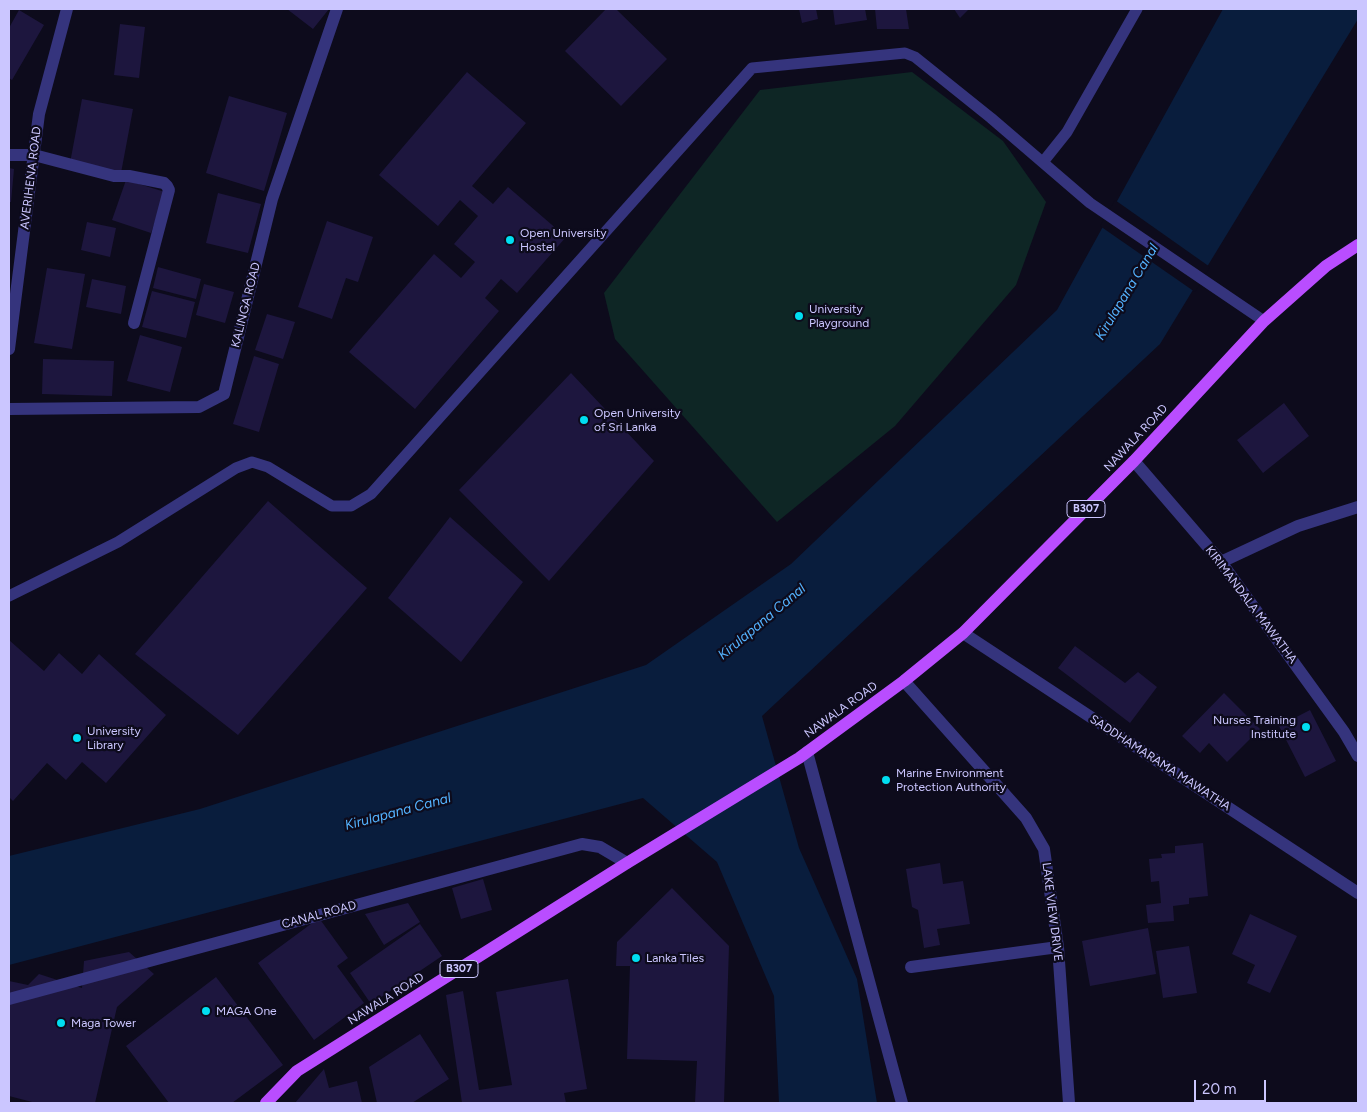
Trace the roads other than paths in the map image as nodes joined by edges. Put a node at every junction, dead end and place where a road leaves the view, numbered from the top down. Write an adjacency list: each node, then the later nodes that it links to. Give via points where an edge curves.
1 (67, 9): 5 (street, AVERIHENA ROAD, via 39,114)
2 (337, 9): 11 (street, KALINGA ROAD, via 272,199 224,394 199,407)
3 (1137, 9): 6 (lane, via 1066,132)
4 (9, 155): 5 (street)
5 (34, 155): 9 (street, via 167,186 169,190); 10 (street, AVERIHENA ROAD)
6 (1043, 162): 8 (lane, via 1090,203); 15 (lane, via 905,52 752,68 371,494 351,506 332,506 268,467 252,462 236,468 118,542)
7 (1358, 245): 8 (main road, NAWALA ROAD / B307, via 1326,266)
8 (1264, 321): 12 (main road, NAWALA ROAD / B307)
9 (134, 323)
10 (9, 349)
11 (9, 409)
12 (1134, 461): 14 (street, KIRIMANDALA MAWATHA); 16 (main road, NAWALA ROAD / B307)
13 (1358, 507): 14 (street, via 1298,526)
14 (1221, 562): 19 (street, KIRIMANDALA MAWATHA)
15 (9, 596)
16 (963, 634): 17 (main road, NAWALA ROAD / B307); 21 (street, SADDHAMARAMA MAWATHA)
17 (904, 680): 18 (main road, NAWALA ROAD / B307); 22 (street, LAKE VIEW DRIVE, via 1026,818 1040,841 1044,849)
18 (803, 755): 20 (main road, NAWALA ROAD / B307); 26 (street)
19 (1358, 756)
20 (627, 863): 24 (street, CANAL ROAD, via 600,847 582,844); 25 (main road, NAWALA ROAD / B307, via 297,1071)
21 (1358, 893)
22 (1058, 947): 23 (street); 27 (street, LAKE VIEW DRIVE)
23 (911, 967)
24 (9, 999)
25 (266, 1103)
26 (902, 1103)
27 (1069, 1103)

